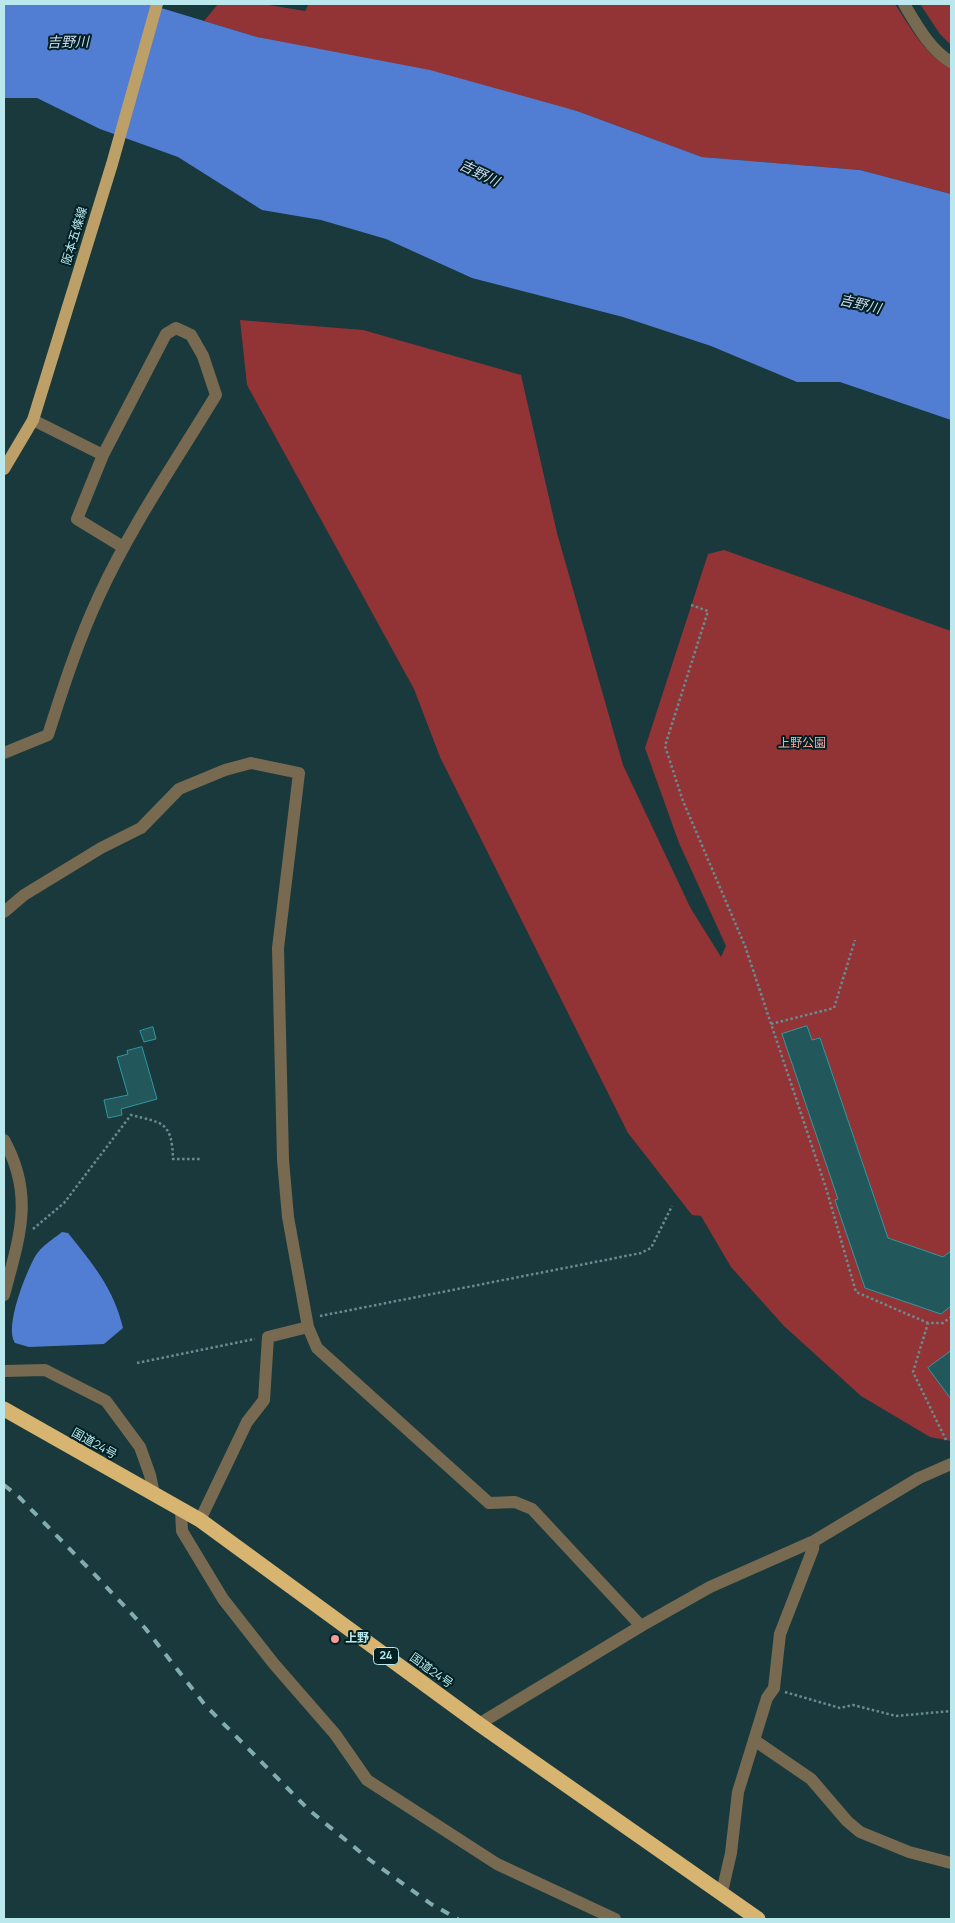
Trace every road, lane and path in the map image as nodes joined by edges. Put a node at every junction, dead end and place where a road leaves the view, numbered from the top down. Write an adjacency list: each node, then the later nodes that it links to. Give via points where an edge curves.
1 (157, 4): 4 (main road, 阪本五條線, via 112,164)
2 (904, 4): 3 (street, via 931,43)
3 (951, 62)
4 (33, 420): 5 (street); 6 (main road, 阪本五條線)
5 (103, 455): 7 (street, via 78,519); 7 (street, via 166,334 176,328 191,335 203,356 216,395)
6 (4, 469)
7 (123, 547): 9 (street, via 80,639 48,735)
8 (691, 605): 12 (path, via 708,611 664,746 683,801 745,946)
9 (4, 753)
10 (4, 912): 19 (street, via 24,895 101,848 141,828 179,789 251,763 299,773 278,957 284,1169 288,1217)
11 (855, 940): 12 (path, via 834,1008)
12 (771, 1024): 20 (path, via 826,1188 856,1292)
13 (4, 1140): 16 (street, via 15,1161 22,1191)
14 (200, 1159): 16 (path, via 173,1159 171,1135 166,1128 151,1119 131,1115 64,1203 33,1229)
15 (672, 1206): 19 (path, via 651,1248 641,1253)
16 (20, 1235): 17 (street)
17 (4, 1296)
18 (951, 1317): 20 (path, via 943,1323)
19 (307, 1322): 21 (street); 31 (street, via 317,1348 490,1503 515,1502 532,1508)
20 (928, 1323): 25 (path, via 913,1372)
21 (268, 1337): 22 (path); 29 (street, via 264,1400 247,1422)
22 (137, 1363)
23 (4, 1371): 27 (street, via 45,1370 106,1401 140,1447)
24 (4, 1410): 27 (highway, 国道24号 / 24)
25 (946, 1440)
26 (951, 1464): 30 (street, via 919,1478)
27 (154, 1494): 28 (highway, 国道24号 / 24)
28 (181, 1510): 29 (highway, 国道24号 / 24); 38 (street, via 182,1531 222,1599 335,1734 367,1780 497,1864)
29 (200, 1520): 34 (highway, 国道24号 / 24)
30 (814, 1541): 31 (street, via 710,1587); 32 (street, via 780,1634)
31 (641, 1626): 34 (street)
32 (774, 1688): 33 (path, via 840,1708 852,1704 896,1716); 35 (street, via 767,1698)
33 (951, 1711)
34 (479, 1724): 37 (highway, 国道24号 / 24)
35 (754, 1740): 36 (street, via 811,1779 860,1832 909,1852); 37 (street, via 738,1792 732,1853)
36 (951, 1863)
37 (722, 1892): 39 (highway, 国道24号 / 24)
38 (615, 1919)
39 (758, 1919)

